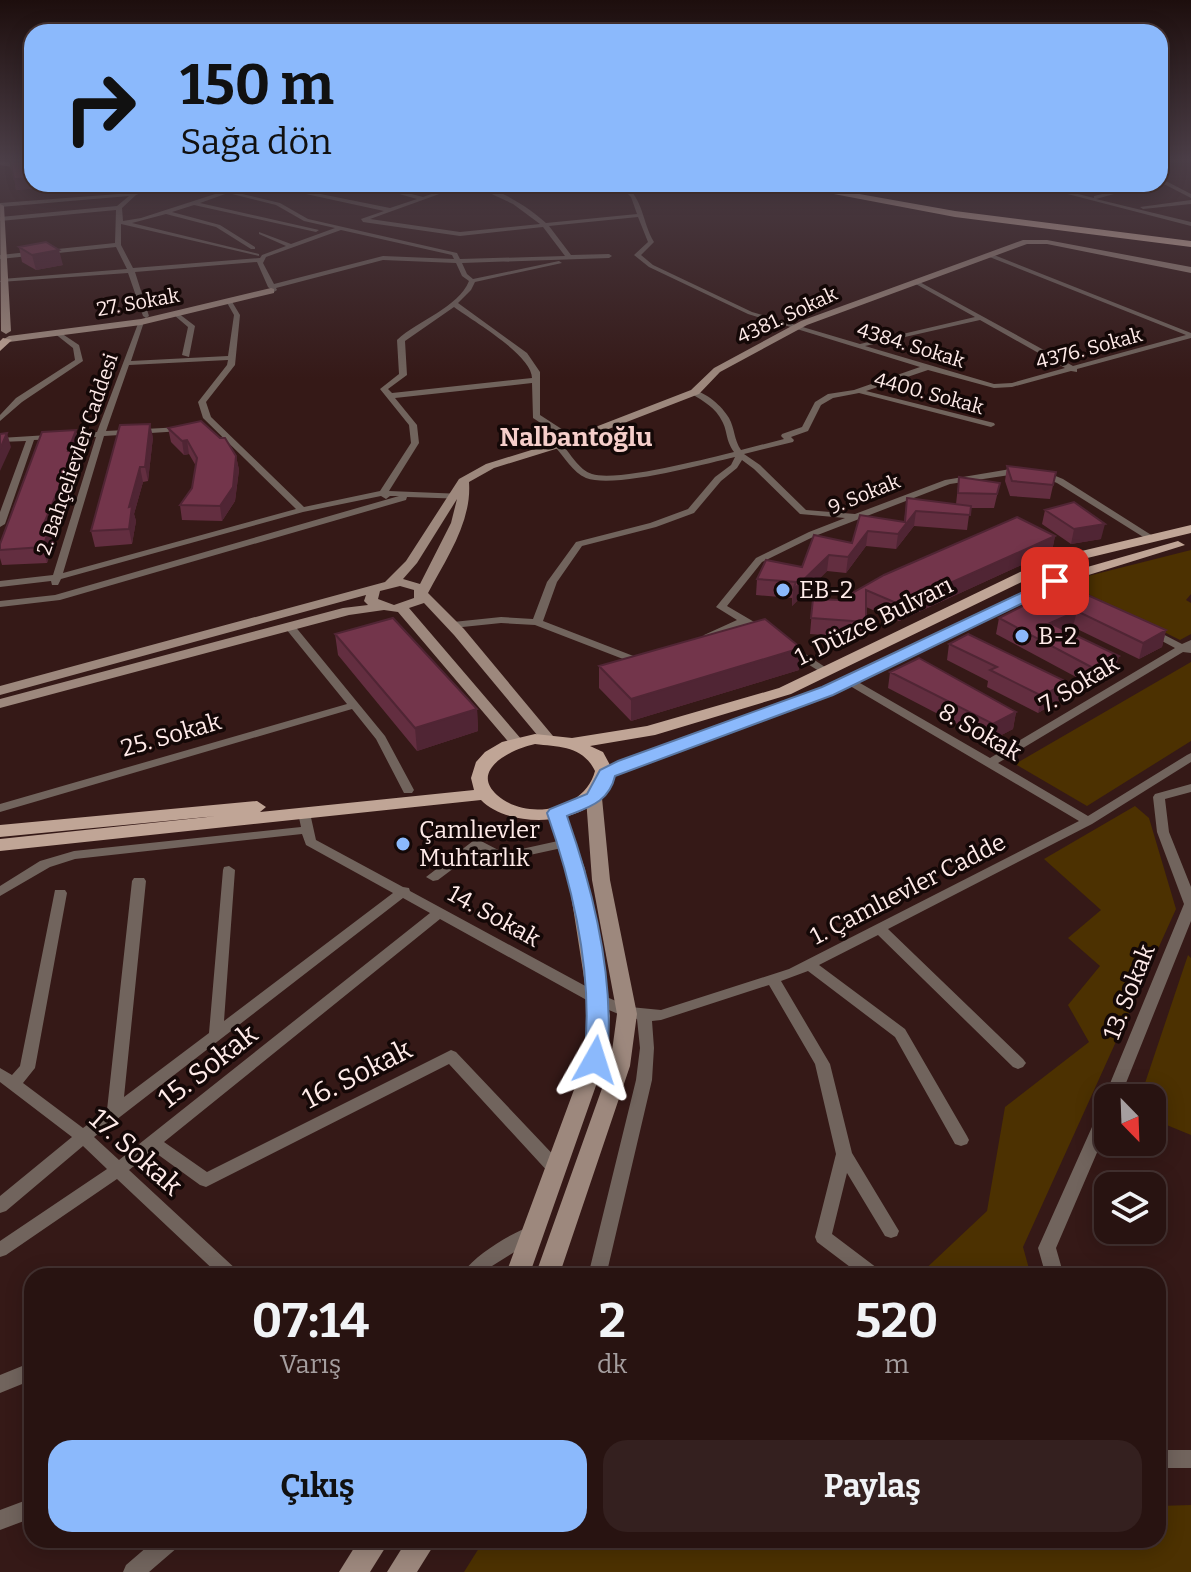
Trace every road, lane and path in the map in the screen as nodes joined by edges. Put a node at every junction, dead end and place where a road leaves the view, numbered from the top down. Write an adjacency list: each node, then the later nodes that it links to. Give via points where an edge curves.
1 (0, 232): 19 (main road)
2 (120, 232): 14 (street)
3 (162, 232): 22 (street)
4 (227, 232): 16 (street, via 245,246)
5 (358, 232): 23 (street, via 455,254)
6 (449, 232): 7 (street)
7 (476, 232)
8 (554, 232): 20 (street)
9 (644, 232): 17 (street, via 651,242)
10 (1102, 232): 13 (highway)
11 (261, 233): 15 (street)
12 (327, 233): 15 (street)
13 (1191, 242)
14 (118, 245): 19 (street); 24 (street)
15 (291, 246): 16 (street)
16 (273, 253): 22 (street)
17 (637, 255): 21 (street); 35 (street, 4384. Sokak, via 721,302)
18 (989, 255): 25 (main road, 4381. Sokak, via 1026,242 1047,242); 28 (main road, 4381. Sokak); 37 (street)
19 (1, 256): 26 (main road)
20 (568, 256): 21 (street); 23 (street)
21 (609, 256): 27 (street)
22 (263, 258): 24 (street); 29 (street)
23 (456, 261): 27 (street); 29 (street, via 383,258)
24 (130, 268): 26 (street); 34 (street)
25 (1191, 270)
26 (2, 281): 38 (main road)
27 (472, 281): 31 (street)
28 (916, 282): 33 (street); 35 (main road, 4381. Sokak)
29 (271, 289): 30 (main road, 27. Sokak); 34 (main road)
30 (229, 301): 32 (main road, 27. Sokak); 41 (street, via 237,315)
31 (453, 303): 45 (street, via 524,355); 49 (street, via 401,340 405,368 384,389)
32 (176, 314): 34 (main road, 27. Sokak); 40 (street, via 192,326)
33 (981, 318): 39 (street); 44 (street)
34 (144, 319): 36 (main road, 27. Sokak); 38 (main road); 42 (street, 2. Bahçelievler Caddesi)
35 (794, 327): 39 (street, 4384. Sokak); 48 (main road, 4381. Sokak, via 717,370)
36 (56, 332): 38 (main road, 27. Sokak); 50 (street, via 76,347 79,361 19,400)
37 (1191, 336): 44 (street, 4376. Sokak)
38 (4, 337)
39 (860, 344): 43 (street, 4384. Sokak)
40 (186, 355)
41 (232, 358): 42 (street); 52 (street, via 202,402)
42 (127, 363): 55 (street, 2. Bahçelievler Caddesi)
43 (931, 366): 46 (street, 4384. Sokak); 47 (street)
44 (1074, 370): 46 (street, 4376. Sokak)
45 (536, 380): 49 (street); 57 (street, via 536,416)
46 (994, 386)
47 (859, 391): 51 (street, 4400. Sokak); 60 (street, via 818,404 805,429 785,436 790,440)
48 (695, 392): 57 (main road, 4381. Sokak); 60 (street, via 726,420)
49 (389, 396): 62 (street, via 413,425 415,443)
50 (0, 419)
51 (991, 425)
52 (217, 428): 54 (street); 63 (street)
53 (188, 429): 55 (street)
54 (203, 429)
55 (101, 433): 56 (street); 69 (street, 2. Bahçelievler Caddesi)
56 (31, 438): 58 (street); 65 (street)
57 (571, 439): 59 (main road, 4381. Sokak)
58 (0, 440)
59 (558, 445): 60 (street, via 587,475 609,480); 61 (main road, 4381. Sokak, via 490,466 463,481)
60 (740, 455): 64 (street, via 803,512); 79 (street, via 691,511 579,544 552,582)
61 (460, 496): 62 (street); 70 (main road); 73 (main road, via 462,515)
62 (388, 497): 63 (street); 74 (street)
63 (302, 510): 69 (street)
64 (855, 516): 67 (street, 9. Sokak, via 948,482 1030,470 1060,481); 78 (street, 9. Sokak, via 759,560 721,607)
65 (0, 524)
66 (1191, 529): 67 (main road, 1. Düzce Bulvarı)
67 (1151, 538): 86 (main road, 1. Düzce Bulvarı, via 1025,575)
68 (1191, 541): 87 (main road, 1. Düzce Bulvarı, via 1062,585)
69 (54, 578): 71 (street); 74 (street, 2. Bahçelievler Caddesi)
70 (391, 583): 72 (main road); 73 (main road, via 415,585)
71 (0, 584)
72 (374, 589): 76 (main road, via 371,601); 88 (main road)
73 (423, 593): 77 (main road, via 416,603); 80 (main road)
74 (56, 598): 75 (street)
75 (0, 604)
76 (381, 607): 77 (main road); 82 (main road)
77 (402, 608): 92 (main road)
78 (746, 620): 83 (street); 86 (street, 9. Sokak)
79 (537, 622): 80 (street); 85 (street, via 636,661)
80 (453, 625): 91 (main road)
81 (1140, 626): 84 (street)
82 (290, 627): 89 (main road); 90 (street)
83 (698, 641)
84 (1188, 648): 95 (street, 7. Sokak)
85 (649, 657)
86 (826, 671): 93 (main road, 1. Düzce Bulvarı, via 718,714)
87 (849, 681): 95 (street, 8. Sokak); 96 (main road, 1. Düzce Bulvarı)
88 (0, 691)
89 (0, 704)
90 (354, 705): 100 (street, via 381,738); 103 (street, 25. Sokak)
91 (548, 739): 92 (main road); 93 (main road)
92 (517, 743): 98 (main road, via 487,759 480,770)
93 (574, 743): 96 (main road, via 602,761)
94 (1191, 757): 97 (street, 1. Çamlıevler Cadde)
95 (990, 763): 105 (street, 8. Sokak)
96 (606, 774): 102 (main road)
97 (1143, 787): 101 (street); 105 (street, 1. Çamlıevler Cadde)
98 (482, 788): 100 (main road); 104 (main road, via 514,811); 106 (main road)
99 (1191, 788): 101 (street)
100 (408, 790): 107 (main road)
101 (1159, 797): 116 (street, via 1163,832)
102 (594, 798): 104 (main road); 122 (main road, via 601,880)
103 (0, 808)
104 (557, 813): 108 (main road)
105 (1088, 821): 118 (street, 1. Çamlıevler Cadde)
106 (305, 822): 109 (main road); 113 (street, 14. Sokak, via 310,842); 114 (street, via 74,855 45,864)
107 (0, 831)
108 (567, 843): 111 (street, via 502,857 477,844); 121 (main road)
109 (0, 845)
110 (229, 870): 123 (street)
111 (433, 877)
112 (139, 881): 127 (street)
113 (404, 891): 117 (street, 14. Sokak); 123 (street, 15. Sokak)
114 (0, 892)
115 (60, 893): 125 (street, via 27,1068)
116 (1191, 904): 126 (street, 13. Sokak)
117 (440, 912): 121 (street, 14. Sokak); 131 (street, 15. Sokak)
118 (880, 929): 119 (street, 1. Çamlıevler Cadde); 124 (street)
119 (809, 965): 120 (street, 1. Çamlıevler Cadde); 129 (street, via 900,1033)
120 (773, 979): 122 (street, 1. Çamlıevler Cadde, via 661,1015); 132 (street, via 822,1064)
121 (597, 999): 122 (street, 14. Sokak); 134 (main road, via 595,1060)
122 (636, 1015): 142 (main road); 143 (street, via 647,1048 644,1080)
123 (216, 1035): 127 (street, 15. Sokak)
124 (1018, 1063)
125 (6, 1079): 128 (street, 17. Sokak)
126 (1118, 1084)
127 (115, 1112): 128 (street, 15. Sokak)
128 (83, 1137): 133 (street, 17. Sokak); 135 (street, 15. Sokak)
129 (961, 1140)
130 (1094, 1141): 145 (street, via 1047,1248)
131 (153, 1142): 133 (street, 15. Sokak); 134 (street, 16. Sokak, via 206,1180 451,1056)
132 (844, 1154): 137 (street); 144 (street, via 823,1237)
133 (119, 1169): 138 (street, 15. Sokak); 139 (street, 17. Sokak)
134 (556, 1169): 136 (main road)
135 (0, 1206)
136 (533, 1231): 140 (street); 141 (main road)
137 (891, 1231)
138 (0, 1250)
139 (224, 1268)
140 (479, 1268)
141 (520, 1268)
142 (550, 1268)
143 (599, 1268)
144 (864, 1268)
145 (1053, 1268)
146 (24, 1374): 147 (street)
147 (0, 1384)
148 (1166, 1459): 149 (street)
149 (1191, 1459)
150 (24, 1511): 151 (street)
151 (0, 1520)
152 (162, 1548): 155 (street)
153 (370, 1548): 156 (main road)
154 (418, 1548): 157 (main road)
155 (133, 1572)
156 (353, 1572)
157 (401, 1572)

